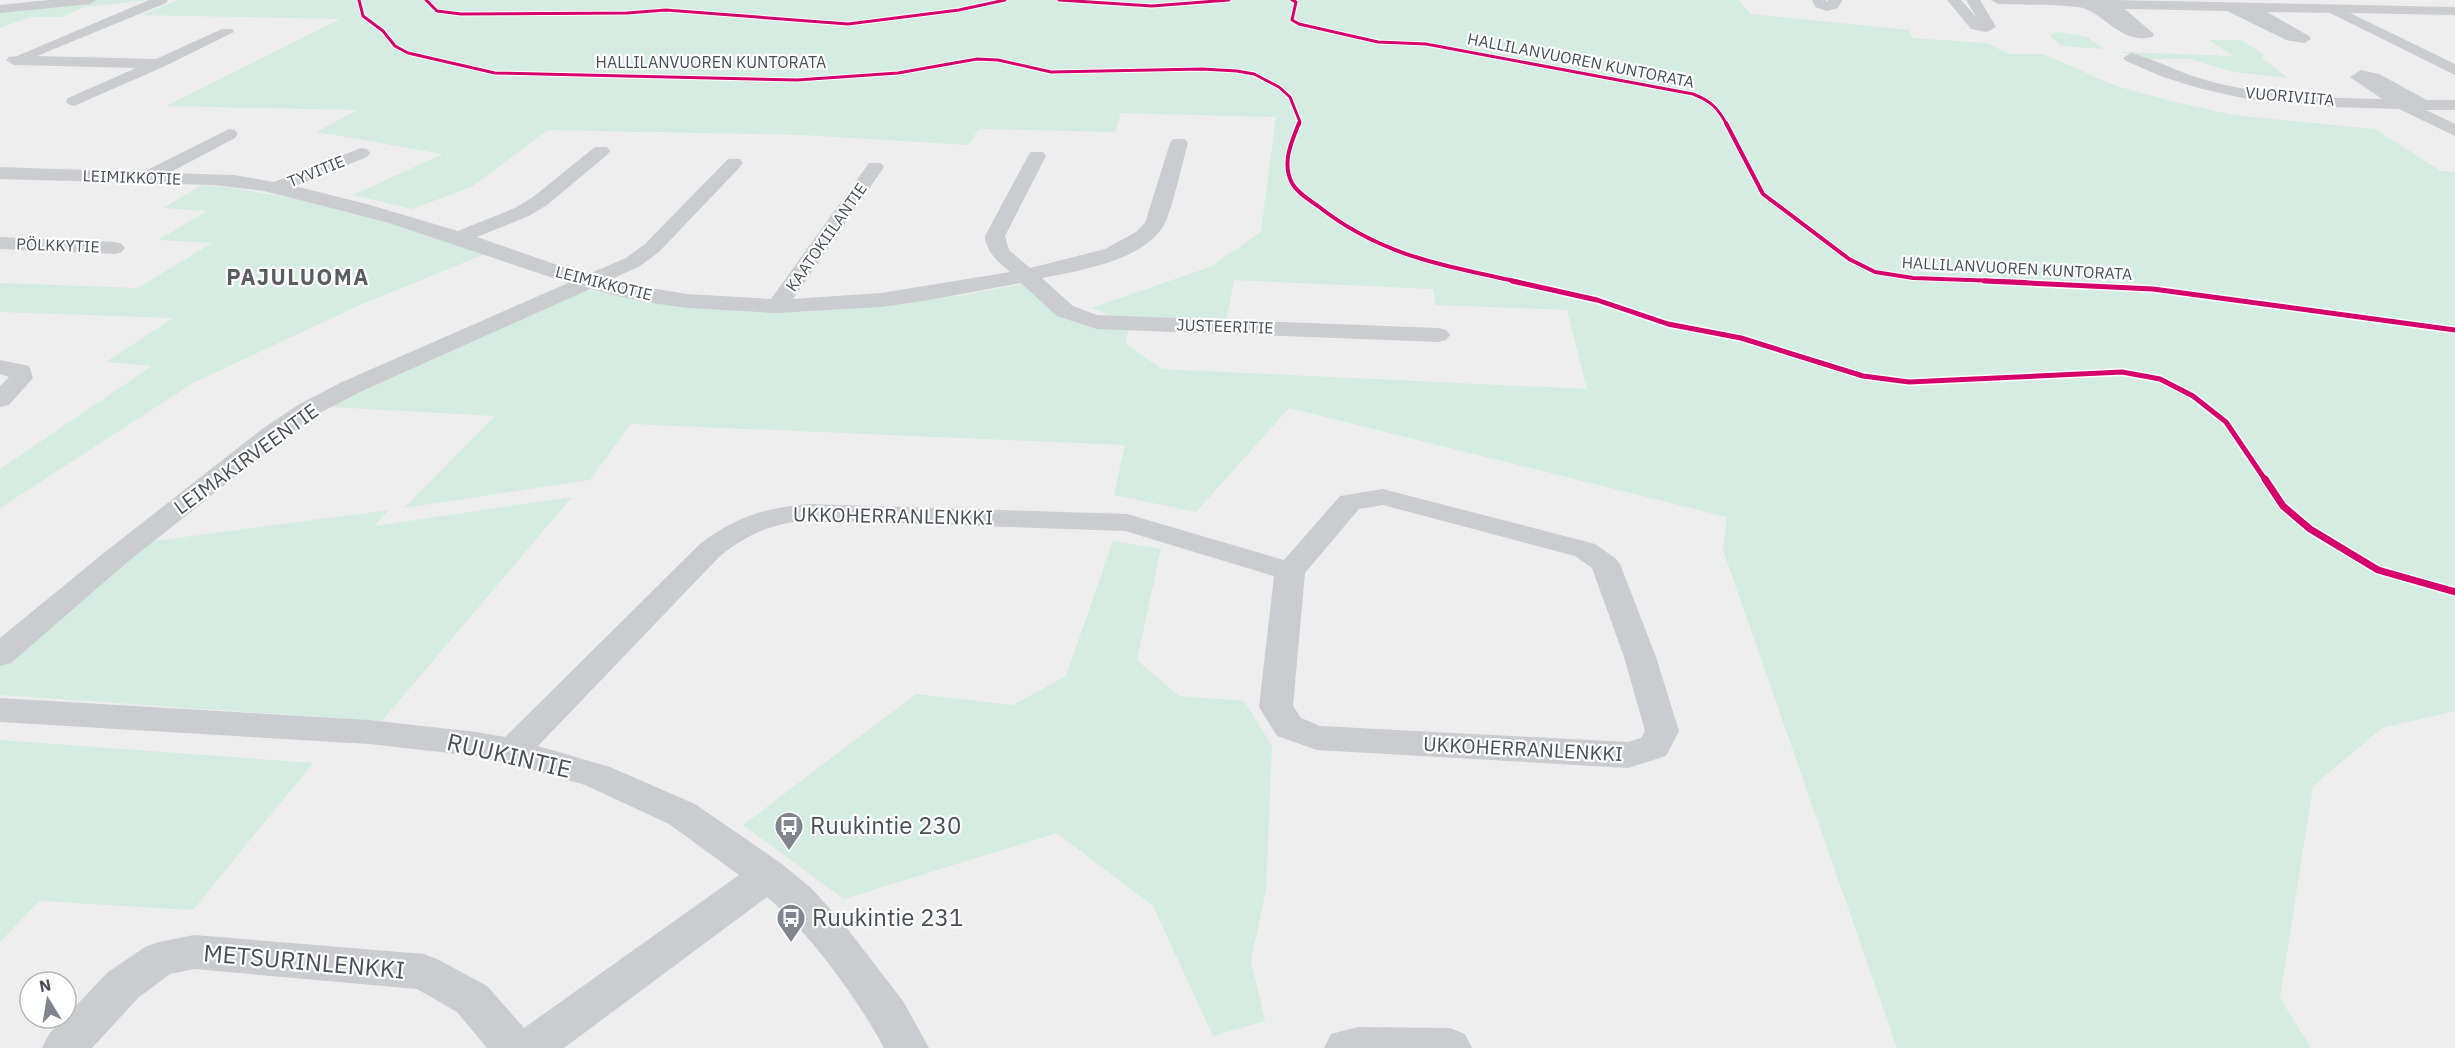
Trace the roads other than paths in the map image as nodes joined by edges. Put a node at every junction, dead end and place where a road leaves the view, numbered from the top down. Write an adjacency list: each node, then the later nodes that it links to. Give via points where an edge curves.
1 (90, 0): 14 (street)
2 (161, 0): 21 (street)
3 (1819, 0): 4 (street, via 1827,7)
4 (1834, 0)
5 (1954, 0): 6 (street, via 1977,26 1989,27)
6 (1973, 0)
7 (1998, 0): 9 (street)
8 (2313, 0): 13 (street)
9 (2086, 2): 10 (street); 10 (street, via 2134,33 2147,34)
10 (2108, 2): 11 (street)
11 (2225, 2): 12 (street); 12 (street, via 2291,37 2304,39)
12 (2248, 7): 13 (street)
13 (2330, 8): 15 (street); 23 (street)
14 (0, 9)
15 (2414, 10): 16 (street); 18 (street)
16 (2436, 11): 17 (street); 18 (street)
17 (2455, 11)
18 (2451, 22)
19 (227, 32): 22 (street)
20 (2131, 58): 25 (street, VUORIVIITA, via 2185,79 2242,92)
21 (7, 63): 22 (street)
22 (158, 64): 24 (street)
23 (2455, 70)
24 (74, 101)
25 (2400, 103): 26 (street, VUORIVIITA); 26 (street, via 2358,77 2373,77); 29 (street)
26 (2428, 104): 27 (street, VUORIVIITA); 28 (street)
27 (2455, 105)
28 (2455, 120)
29 (2455, 131)
30 (229, 134): 38 (street)
31 (1179, 143): 43 (street, LEIMIKKOTIE, via 1154,225 1146,237 1087,261)
32 (601, 151): 40 (street, via 522,212)
33 (361, 153): 39 (street, TYVITIE)
34 (1037, 156): 43 (street, JUSTEERITIE, via 995,237 1002,254)
35 (734, 163): 44 (street, LEIMAKIRVEENTIE, via 652,248 633,262)
36 (875, 167): 45 (street, KAATOKIILANTIE)
37 (0, 174): 38 (street, LEIMIKKOTIE)
38 (147, 177): 39 (street, LEIMIKKOTIE, via 243,182)
39 (272, 189): 40 (street, LEIMIKKOTIE, via 372,211)
40 (458, 238): 44 (street, LEIMIKKOTIE)
41 (0, 243): 42 (street, PÖLKKYTIE)
42 (115, 248)
43 (1026, 275): 45 (street, LEIMIKKOTIE, via 913,296); 46 (street, JUSTEERITIE, via 1065,311 1097,322)
44 (588, 282): 45 (street, LEIMIKKOTIE, via 639,294 716,304); 50 (street, LEIMAKIRVEENTIE, via 307,410 115,558)
45 (777, 306)
46 (1438, 335)
47 (0, 367): 48 (street, via 20,371 21,378)
48 (0, 400)
49 (1290, 571): 49 (street, UKKOHERRANLENKKI, via 1350,502 1383,497 1585,550 1605,564 1640,657 1662,731 1654,747 1628,755 1317,738 1289,727 1276,707); 52 (street, UKKOHERRANLENKKI, via 1127,523 809,512 762,518 731,532 710,550)
50 (0, 655)
51 (0, 710): 52 (street, RUUKINTIE, via 369,732)
52 (512, 751): 53 (street, RUUKINTIE, via 597,776 681,814)
53 (768, 875): 56 (street); 57 (street, RUUKINTIE, via 797,899 829,935 888,1014)
54 (64, 1048): 55 (street, METSURINLENKKI, via 123,985 159,959 194,952 424,972 472,999)
55 (514, 1048)
56 (530, 1048)
57 (907, 1048)
58 (1346, 1048): 59 (street)
59 (1450, 1048)

